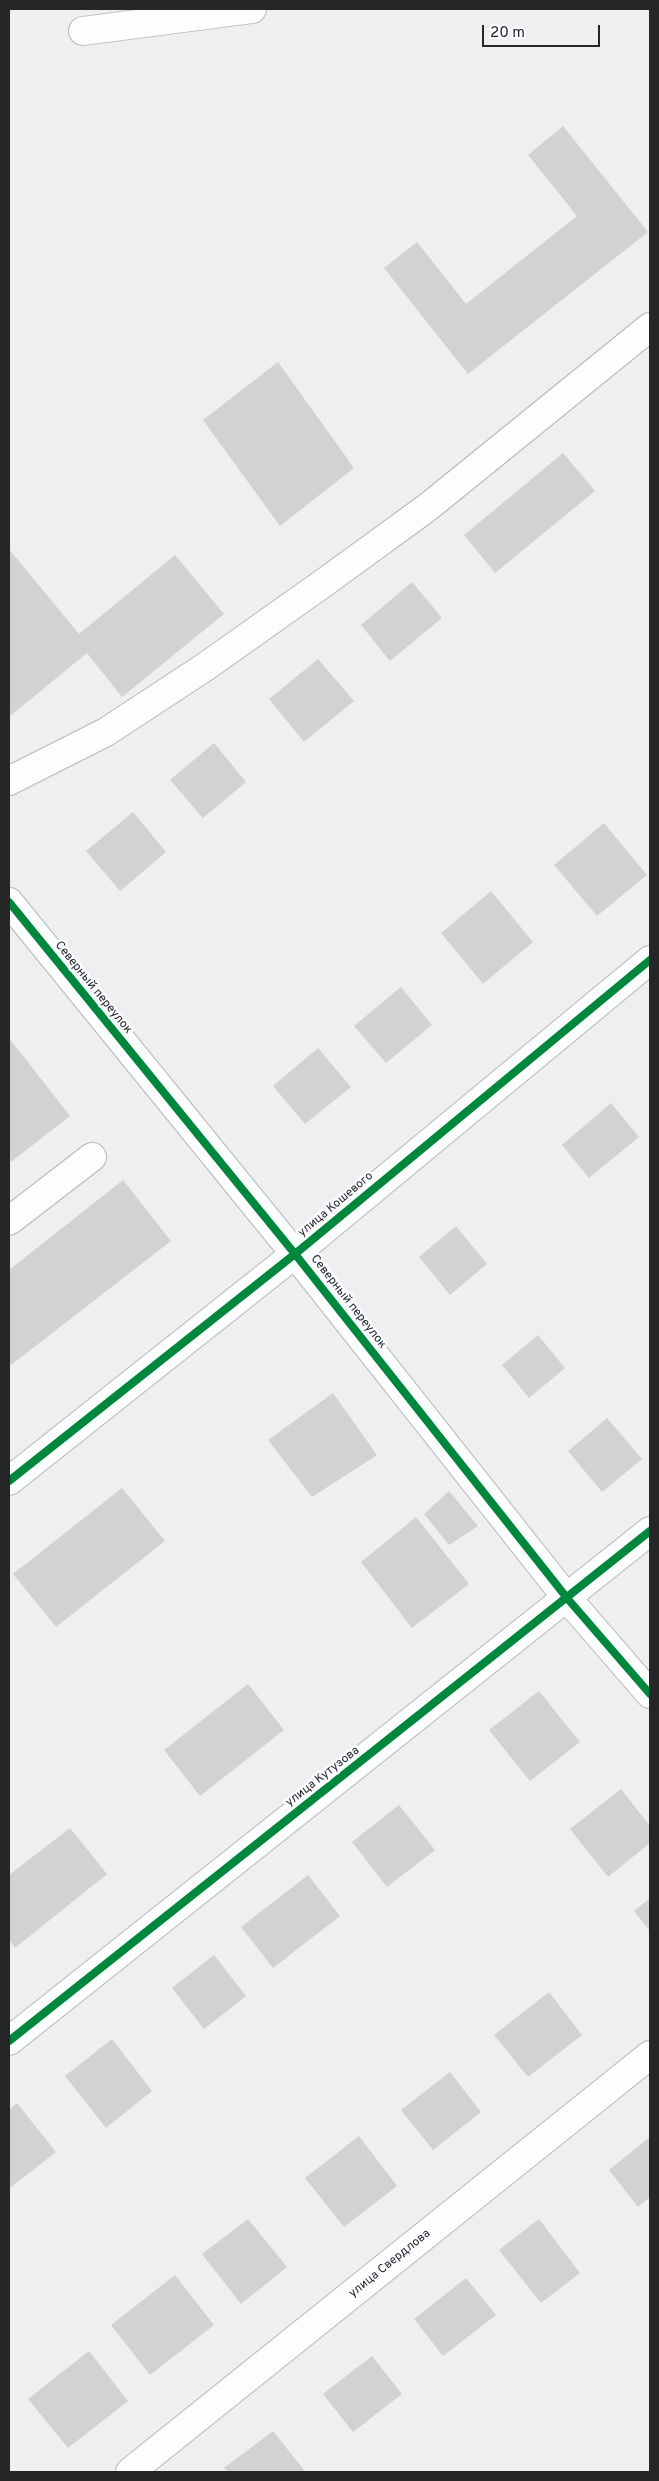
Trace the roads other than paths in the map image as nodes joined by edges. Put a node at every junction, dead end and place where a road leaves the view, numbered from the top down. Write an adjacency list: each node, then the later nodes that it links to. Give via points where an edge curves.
1 (252, 9): 2 (street)
2 (83, 31)
3 (650, 327): 4 (street, via 428,507 325,582 106,732)
4 (9, 781)
5 (9, 902): 9 (street, Северный переулок)
6 (650, 960): 9 (street, улица Кошевого)
7 (92, 1158): 8 (street)
8 (9, 1221)
9 (295, 1254): 10 (street, улица Кошевого); 12 (street, Северный переулок)
10 (9, 1481)
11 (650, 1531): 12 (street, улица Кутузова)
12 (567, 1598): 13 (street, Северный переулок); 14 (street, улица Кутузова)
13 (650, 1694)
14 (9, 2040)
15 (650, 2055): 16 (street, улица Свердлова)
16 (130, 2472)

